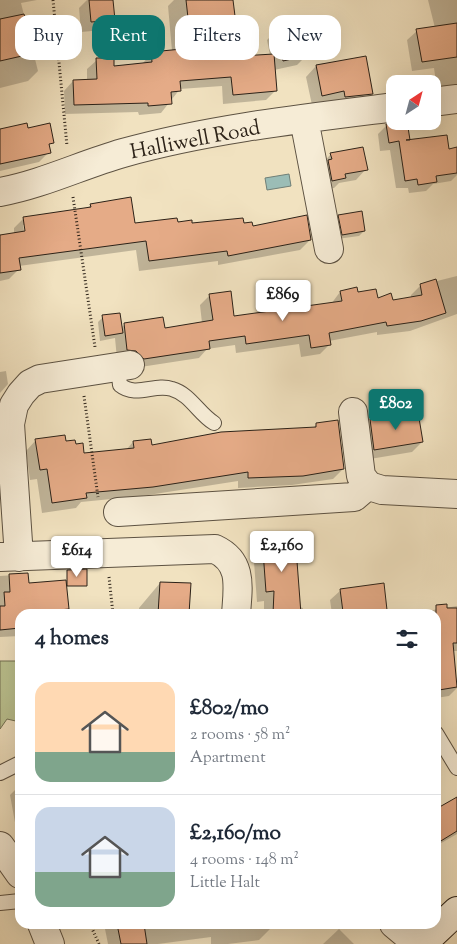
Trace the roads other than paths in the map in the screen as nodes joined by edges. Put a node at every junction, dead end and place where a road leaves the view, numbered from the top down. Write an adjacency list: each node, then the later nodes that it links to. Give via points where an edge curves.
1 (457, 99): 2 (street)
2 (441, 101)
3 (386, 108): 4 (street, Halliwell Road)
4 (304, 119): 5 (street, Halliwell Road, via 122,153 53,179); 6 (street)
5 (0, 192)
6 (328, 249)
7 (115, 362): 9 (lane, via 120,385 124,388 133,391 171,388 180,392); 13 (street, via 40,380 30,384 16,400 10,424)
8 (353, 412): 10 (street, via 361,476)
9 (214, 423)
10 (368, 485): 11 (street, via 382,490); 12 (street, via 354,498)
11 (457, 494)
12 (108, 508)
13 (10, 557): 14 (street, via 214,549 226,555 236,568)
14 (236, 609)
15 (441, 741): 17 (lane)
16 (15, 766): 18 (lane)
17 (457, 768)
18 (0, 773)
19 (0, 846): 20 (street)
20 (15, 867)
21 (15, 902): 22 (lane)
22 (0, 903)
23 (457, 911): 24 (street)
24 (441, 926)
25 (44, 929): 28 (street)
26 (400, 929): 29 (street)
27 (438, 929): 30 (street)
28 (50, 944)
29 (418, 944)
30 (422, 944)

